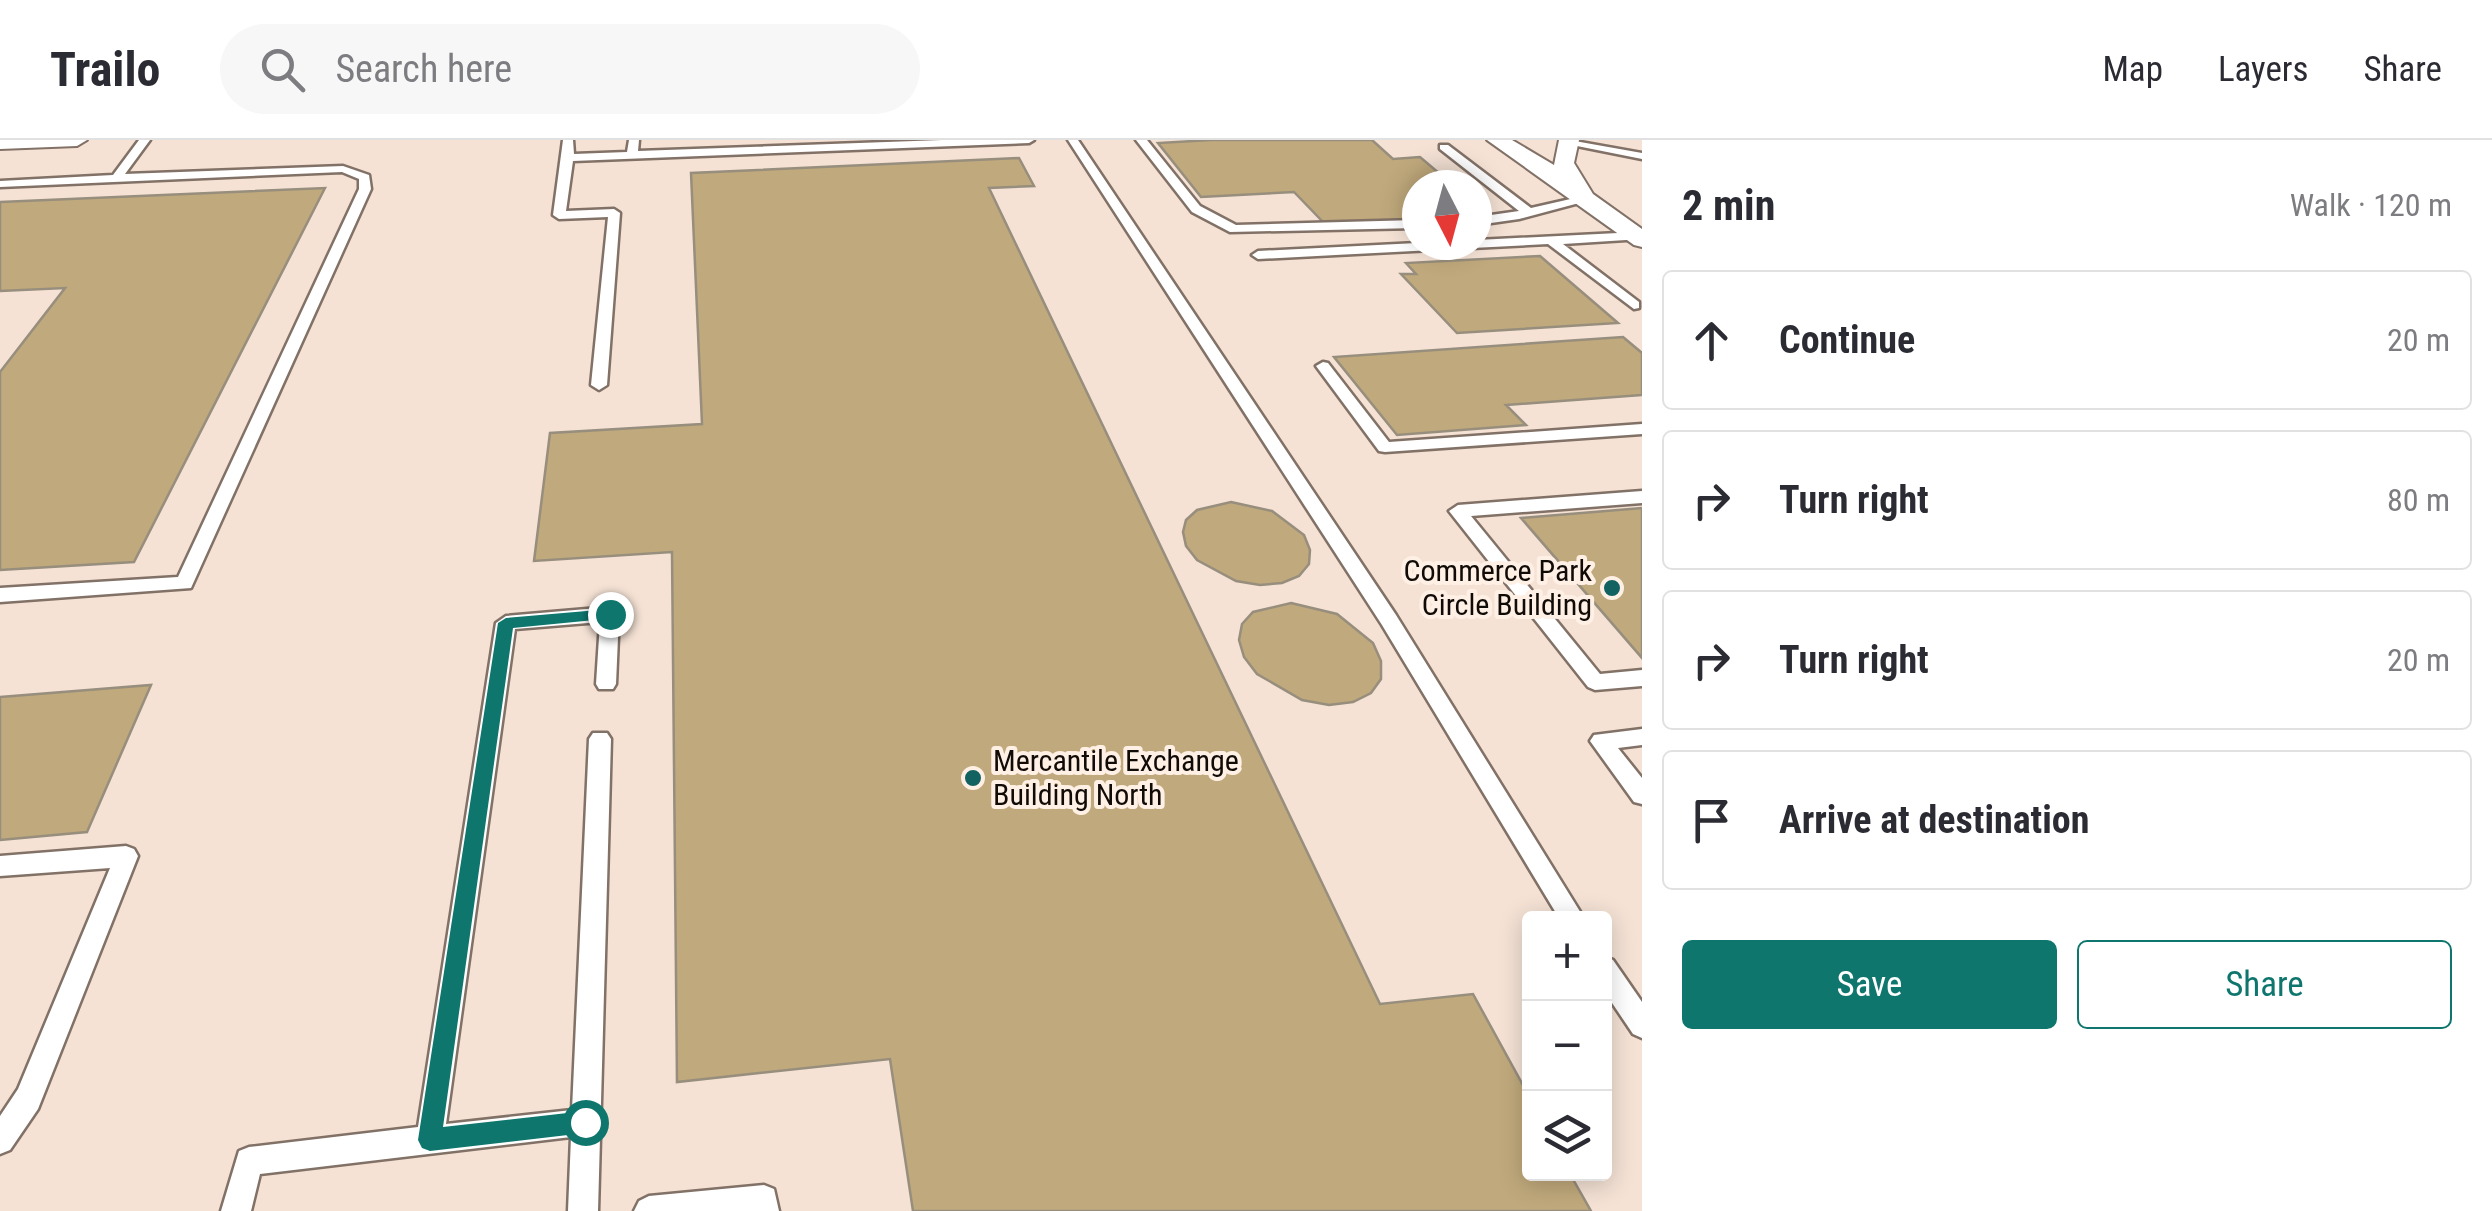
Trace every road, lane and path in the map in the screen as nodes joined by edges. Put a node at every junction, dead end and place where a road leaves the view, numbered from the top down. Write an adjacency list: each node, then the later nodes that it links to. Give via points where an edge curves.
1 (77, 140): 10 (street)
2 (146, 140): 15 (lane)
3 (568, 140): 14 (lane)
4 (634, 140): 12 (lane)
5 (1029, 140): 12 (lane)
6 (1074, 140): 36 (lane, via 1389,620)
7 (1141, 140): 20 (lane, via 1196,209 1234,229)
8 (1496, 140): 17 (street)
9 (1568, 142): 13 (lane); 17 (street, via 1562,163)
10 (0, 143)
11 (1444, 147): 18 (lane)
12 (632, 155): 14 (lane)
13 (1642, 156)
14 (568, 158): 26 (lane, via 560,215 614,214)
15 (116, 178): 16 (lane); 29 (lane, via 343,169 364,177 365,189 184,583)
16 (0, 184)
17 (1588, 199): 18 (lane); 21 (street)
18 (1528, 212): 19 (lane)
19 (1492, 220)
20 (1402, 224)
21 (1640, 238): 22 (lane)
22 (1553, 242): 23 (lane); 24 (lane)
23 (1258, 255)
24 (1634, 305)
25 (1323, 366): 27 (lane, via 1385,447)
26 (599, 385)
27 (1642, 429)
28 (1642, 497): 30 (lane, via 1458,511 1595,682)
29 (0, 595)
30 (1642, 678)
31 (606, 684): 41 (lane, via 610,614 506,623)
32 (1642, 737): 34 (lane, via 1601,741)
33 (600, 740): 39 (lane)
34 (1642, 794)
35 (0, 866): 40 (lane, via 126,856 28,1099)
36 (1568, 911)
37 (1612, 980): 38 (lane)
38 (1642, 1025)
39 (585, 1122): 41 (lane); 43 (lane)
40 (0, 1140)
41 (430, 1140): 42 (lane, via 248,1161)
42 (236, 1211)
43 (583, 1211)
44 (649, 1211): 45 (lane, via 764,1199)
45 (764, 1211)

